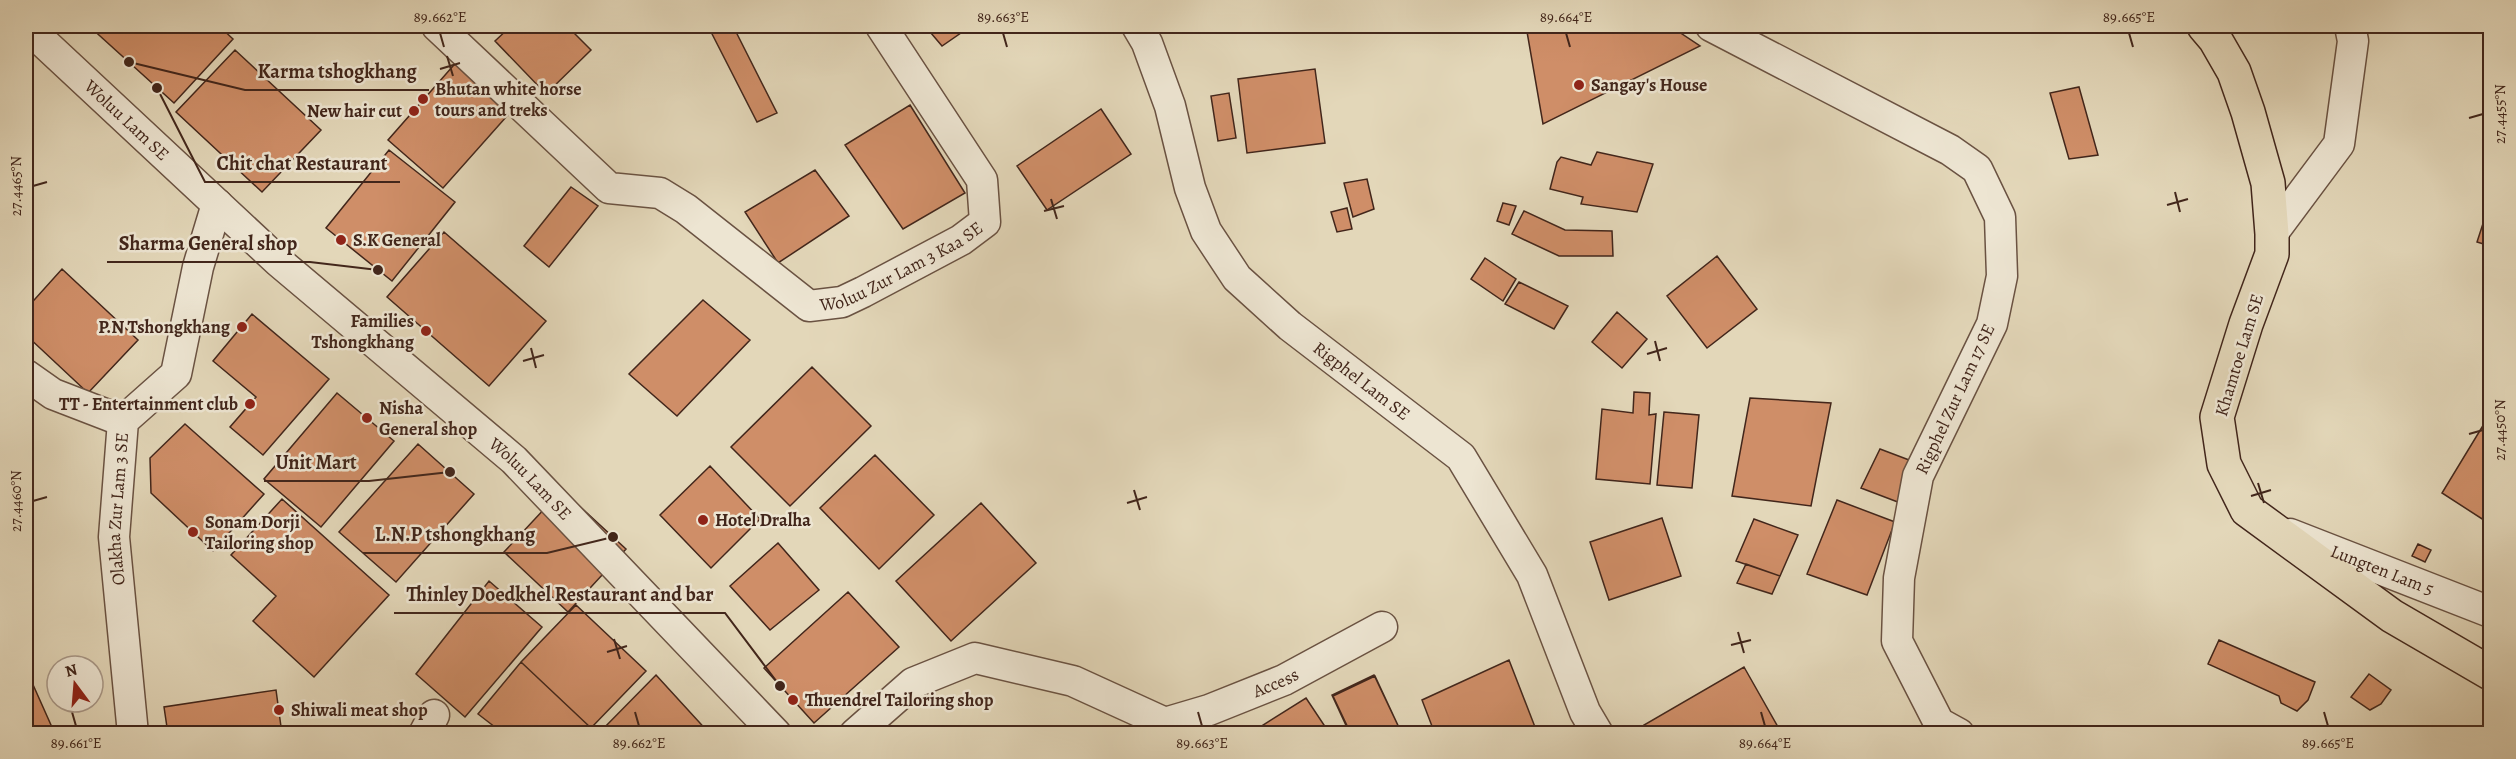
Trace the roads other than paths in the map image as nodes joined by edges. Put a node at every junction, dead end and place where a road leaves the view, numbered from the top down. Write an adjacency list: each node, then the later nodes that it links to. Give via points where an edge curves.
1 (26, 26): 8 (street, Woluu Lam SE)
2 (437, 26): 3 (street, Woluu Zur Lam 3 Kaa SE, via 609,188 660,193 809,306 842,302 961,240 985,222 982,180)
3 (880, 26)
4 (1137, 26): 20 (street, Rigphel Lam SE, via 1170,106 1190,188 1206,231 1237,278 1290,326 1461,457 1532,575 1585,712)
5 (1711, 26): 21 (street, Rigphel Zur Lam 17 SE, via 1950,150 1977,169 2000,217 2002,276 1992,324 1918,476 1899,578 1897,641 1938,723)
6 (2204, 26): 9 (main road, Khamtoe Lam SE, via 2234,72 2248,112 2268,183)
7 (2350, 26): 9 (street, via 2353,41 2339,144)
8 (217, 204): 11 (street, Olakha Zur Lam 3 SE, via 198,267 176,374); 18 (street, Woluu Lam SE, via 279,262 514,460)
9 (2272, 234): 12 (main road, Khamtoe Lam SE, via 2272,254 2217,417 2224,464 2247,510)
10 (26, 375): 11 (street, via 53,394)
11 (123, 421): 17 (street, Olakha Zur Lam 3 SE, via 114,537)
12 (2273, 530): 13 (street, Lungten Lam 5); 15 (main road, Khamtoe Lam SE, via 2392,616)
13 (2490, 612)
14 (1382, 627): 16 (street, Access, via 1284,680)
15 (2490, 674)
16 (1170, 728): 19 (street, via 1073,681 975,658 913,683)
17 (132, 734)
18 (776, 734)
19 (855, 734)
20 (1598, 734)
21 (1959, 734)

